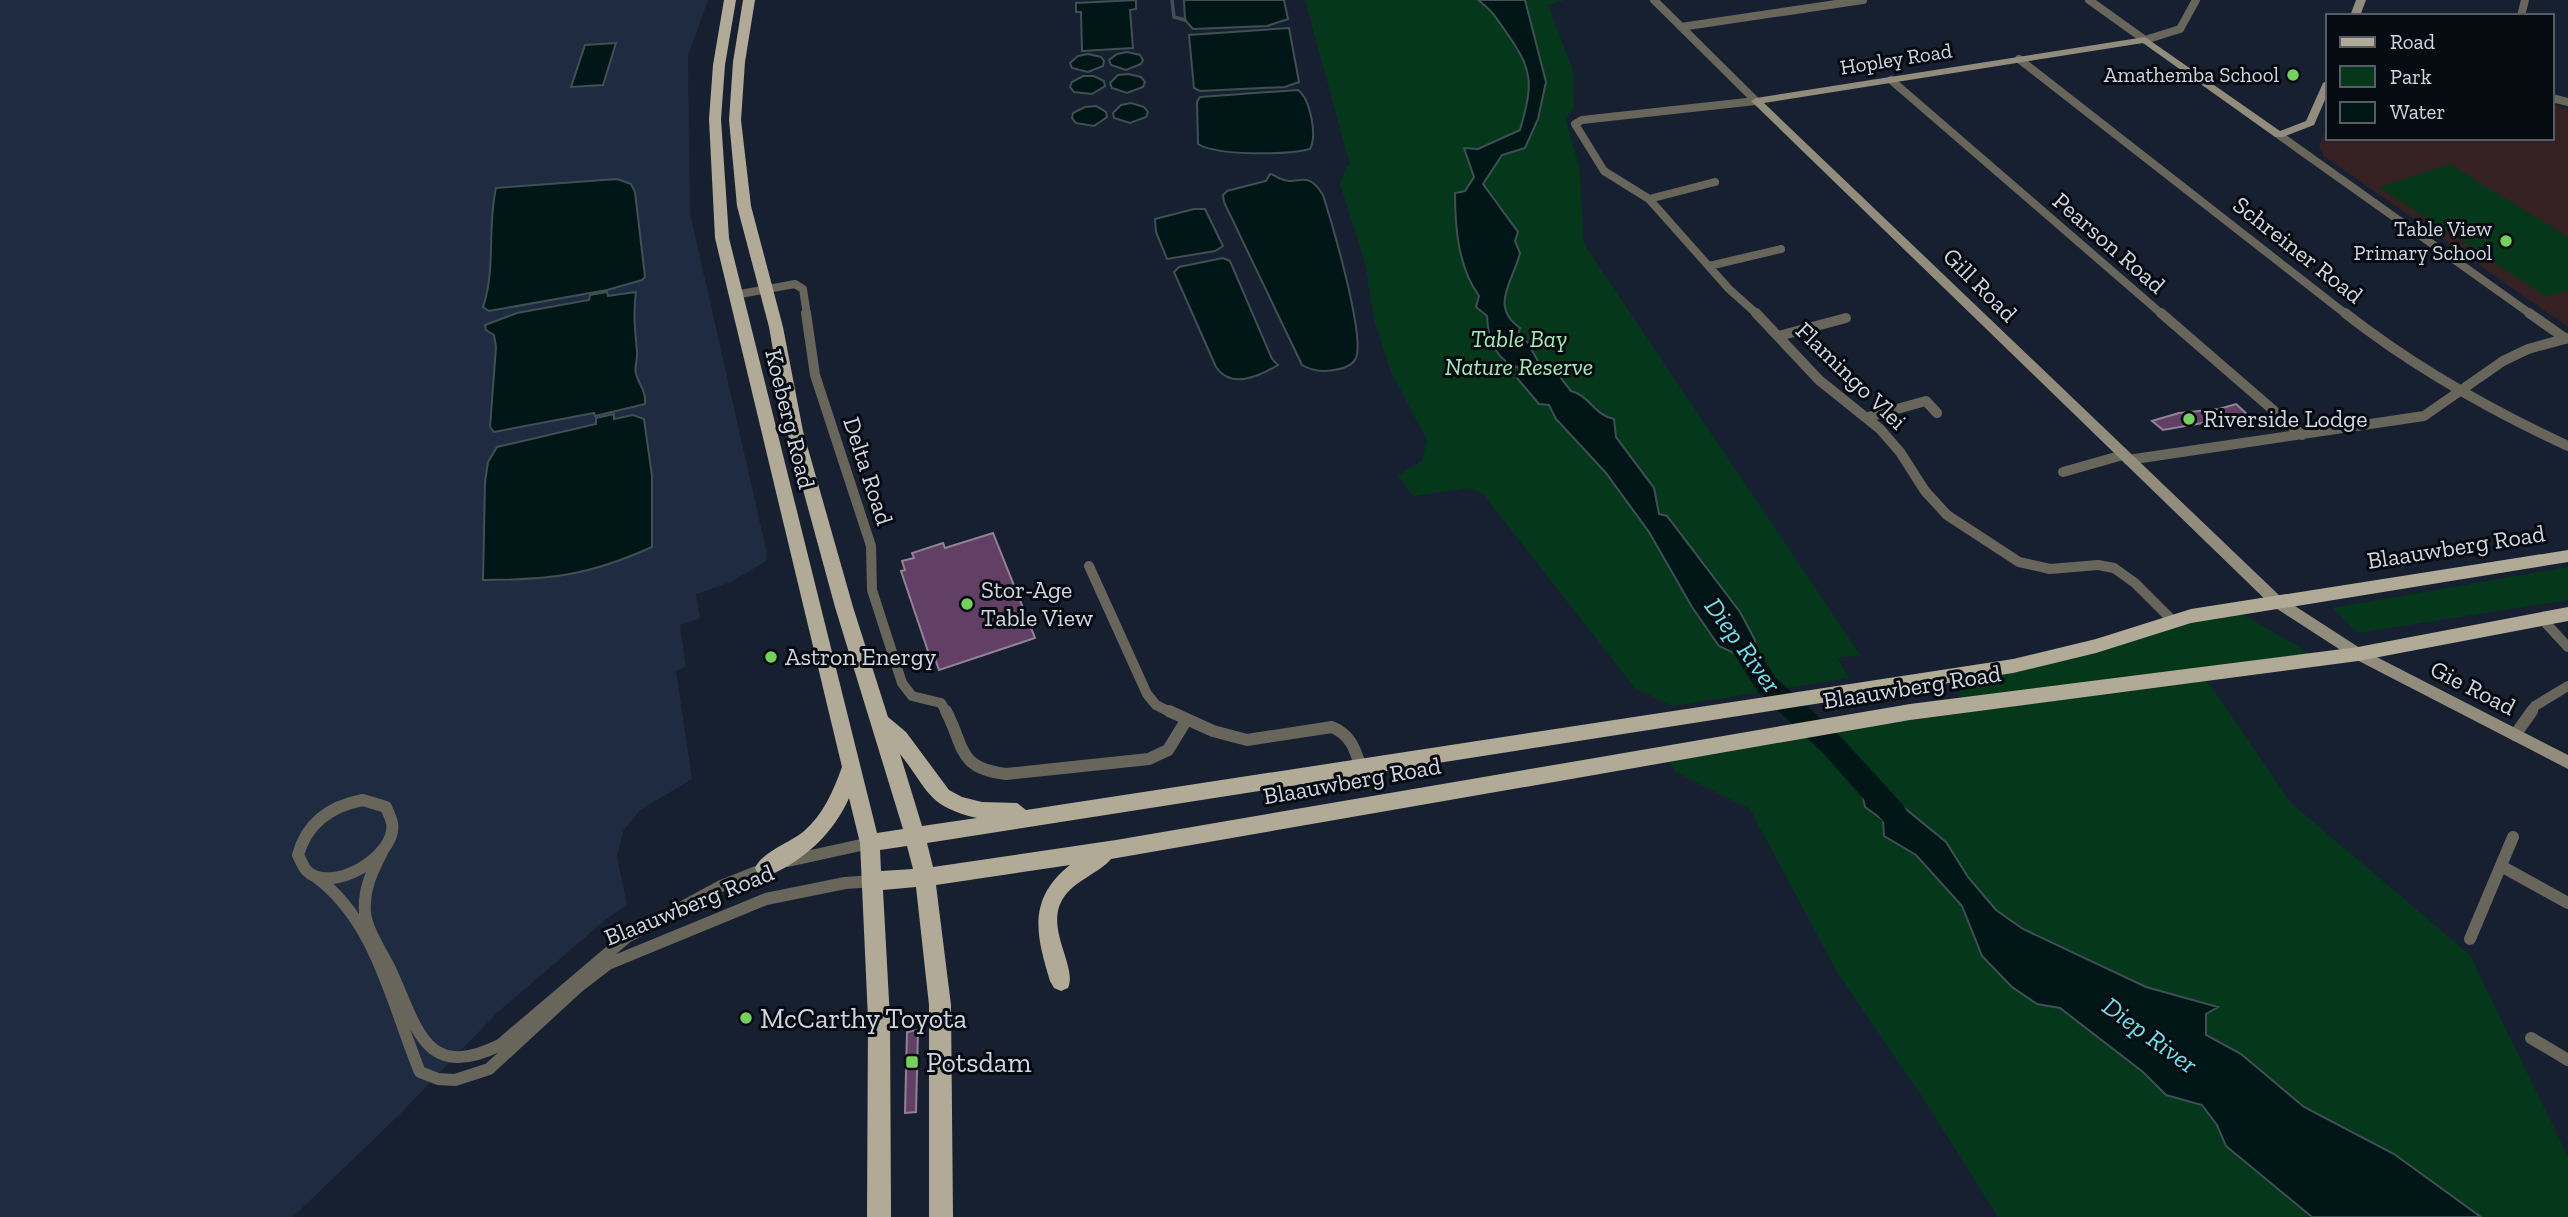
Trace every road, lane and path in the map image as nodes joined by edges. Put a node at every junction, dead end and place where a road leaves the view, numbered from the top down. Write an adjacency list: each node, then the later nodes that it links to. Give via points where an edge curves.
1 (730, 0): 20 (main road, Koeberg Road, via 715,119 722,238)
2 (749, 0): 19 (main road, Koeberg Road, via 740,46 735,120 744,206)
3 (1654, 0): 7 (street, Gill Road)
4 (1863, 0): 7 (street)
5 (2089, 0): 8 (street)
6 (2196, 0): 8 (street, Hopley Road, via 2180,29)
7 (1681, 27): 12 (street, Gill Road)
8 (2146, 40): 9 (street, Hopley Road); 14 (street)
9 (2019, 59): 10 (street, Hopley Road); 24 (street, Schreiner Road, via 2395,352)
10 (1891, 80): 12 (street, Hopley Road); 27 (street, Pearson Road)
11 (2326, 87): 14 (street, via 2310,123)
12 (1756, 101): 13 (street, Hopley Road); 29 (street, Gill Road)
13 (1582, 120): 16 (street, Flamingo Vlei, via 1576,126 1604,171)
14 (2279, 135): 23 (street)
15 (1715, 182): 16 (street)
16 (1649, 199): 18 (street, Flamingo Vlei)
17 (1781, 249): 18 (street)
18 (1709, 267): 22 (street, Flamingo Vlei)
19 (765, 288): 20 (street, Delta Road); 40 (main road, Koeberg Road, via 795,431); 41 (street, Delta Road, via 792,283 803,289 815,375 871,546 872,590 902,683 912,696 931,698 944,706 963,755 996,774 1149,759 1168,750)
20 (735, 295): 44 (main road, Koeberg Road)
21 (1846, 318): 22 (street)
22 (1779, 336): 26 (street, Flamingo Vlei, via 1819,380)
23 (2567, 339): 24 (street, via 2519,352)
24 (2460, 393): 27 (street, via 2424,416); 28 (street, Schreiner Road)
25 (1937, 413): 26 (street, via 1926,401)
26 (1868, 417): 36 (street, Flamingo Vlei, via 1938,507 1998,551 2032,566 2115,568)
27 (2302, 435): 29 (street)
28 (2568, 446)
29 (2125, 458): 30 (street); 33 (street, Gill Road)
30 (2063, 472)
31 (2568, 556): 33 (main road, Blaauwberg Road)
32 (1089, 566): 41 (street, via 1150,698)
33 (2276, 601): 36 (main road, Blaauwberg Road); 38 (street, Gie Road)
34 (2568, 614): 35 (main road, Blaauwberg Road)
35 (2542, 619): 37 (street); 38 (main road, Blaauwberg Road)
36 (2172, 620): 45 (main road, Blaauwberg Road, via 2049,659)
37 (2568, 648)
38 (2358, 654): 42 (street, Gie Road); 50 (main road, Blaauwberg Road, via 1910,712)
39 (2568, 686): 42 (street, via 2535,706)
40 (877, 719): 46 (main road, via 901,741 930,786 950,802 985,811); 47 (main road, Koeberg Road)
41 (1187, 719): 45 (street, via 1251,741 1321,727 1339,728 1355,742)
42 (2519, 728): 43 (street, Gie Road)
43 (2568, 762)
44 (852, 764): 49 (main road, Koeberg Road); 53 (main road, via 837,808 824,826)
45 (1361, 768): 46 (main road, Blaauwberg Road)
46 (1069, 810): 47 (main road, Blaauwberg Road)
47 (915, 836): 49 (main road, Blaauwberg Road); 55 (main road, Koeberg Road)
48 (2514, 837): 52 (street)
49 (870, 843): 53 (street, Blaauwberg Road); 56 (main road, Koeberg Road)
50 (1116, 849): 55 (main road, Blaauwberg Road); 59 (main road, via 1071,874 1050,901 1046,931)
51 (382, 852): 54 (street, via 350,874); 54 (street, via 393,827 386,807 363,800 342,805 313,824 300,844 300,865); 62 (street, via 366,884 365,915 422,1038 444,1057)
52 (2501, 866): 57 (street); 58 (street)
53 (765, 868): 62 (street, Blaauwberg Road, via 721,886 627,937 500,1045)
54 (316, 877): 63 (street, via 332,885 352,910 420,1072 436,1080)
55 (925, 877): 56 (main road, Blaauwberg Road); 65 (main road, Koeberg Road, via 940,1005)
56 (874, 881): 63 (street, Blaauwberg Road, via 766,899 608,964 511,1052 489,1069); 64 (main road, Koeberg Road)
57 (2568, 903)
58 (2470, 939)
59 (1061, 981)
60 (2531, 1038): 61 (street)
61 (2566, 1054)
62 (467, 1058): 63 (street)
63 (461, 1080)
64 (879, 1217)
65 (941, 1217)

